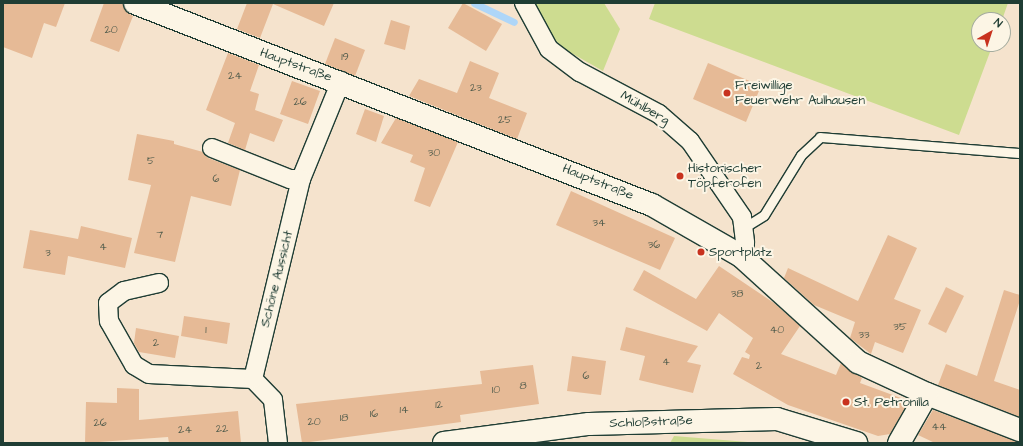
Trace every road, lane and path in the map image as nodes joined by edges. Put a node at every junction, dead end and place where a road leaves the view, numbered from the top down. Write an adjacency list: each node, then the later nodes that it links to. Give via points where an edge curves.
1 (135, 3): 3 (main road, Hauptstraße)
2 (524, 3): 7 (street, Mühlberg, via 549,49 580,72 675,125 736,203)
3 (341, 81): 6 (street, Schöne Aussicht); 8 (main road, Hauptstraße, via 610,186 685,222)
4 (212, 148): 6 (street, via 290,179)
5 (1020, 153): 7 (lane, via 820,137 801,155 764,215)
6 (302, 179): 10 (street, Schöne Aussicht)
7 (745, 227): 8 (street)
8 (740, 256): 11 (main road, Hauptstraße, via 780,289 844,352 872,370)
9 (159, 283): 10 (street, via 124,291 108,303 109,321 134,365 149,374)
10 (253, 379): 13 (street, via 273,400)
11 (927, 394): 12 (main road, Hauptstraße); 16 (main road)
12 (1020, 430)
13 (278, 443)
14 (444, 443): 15 (main road, Schloßstraße, via 589,424 777,418)
15 (856, 443)
16 (899, 443)

